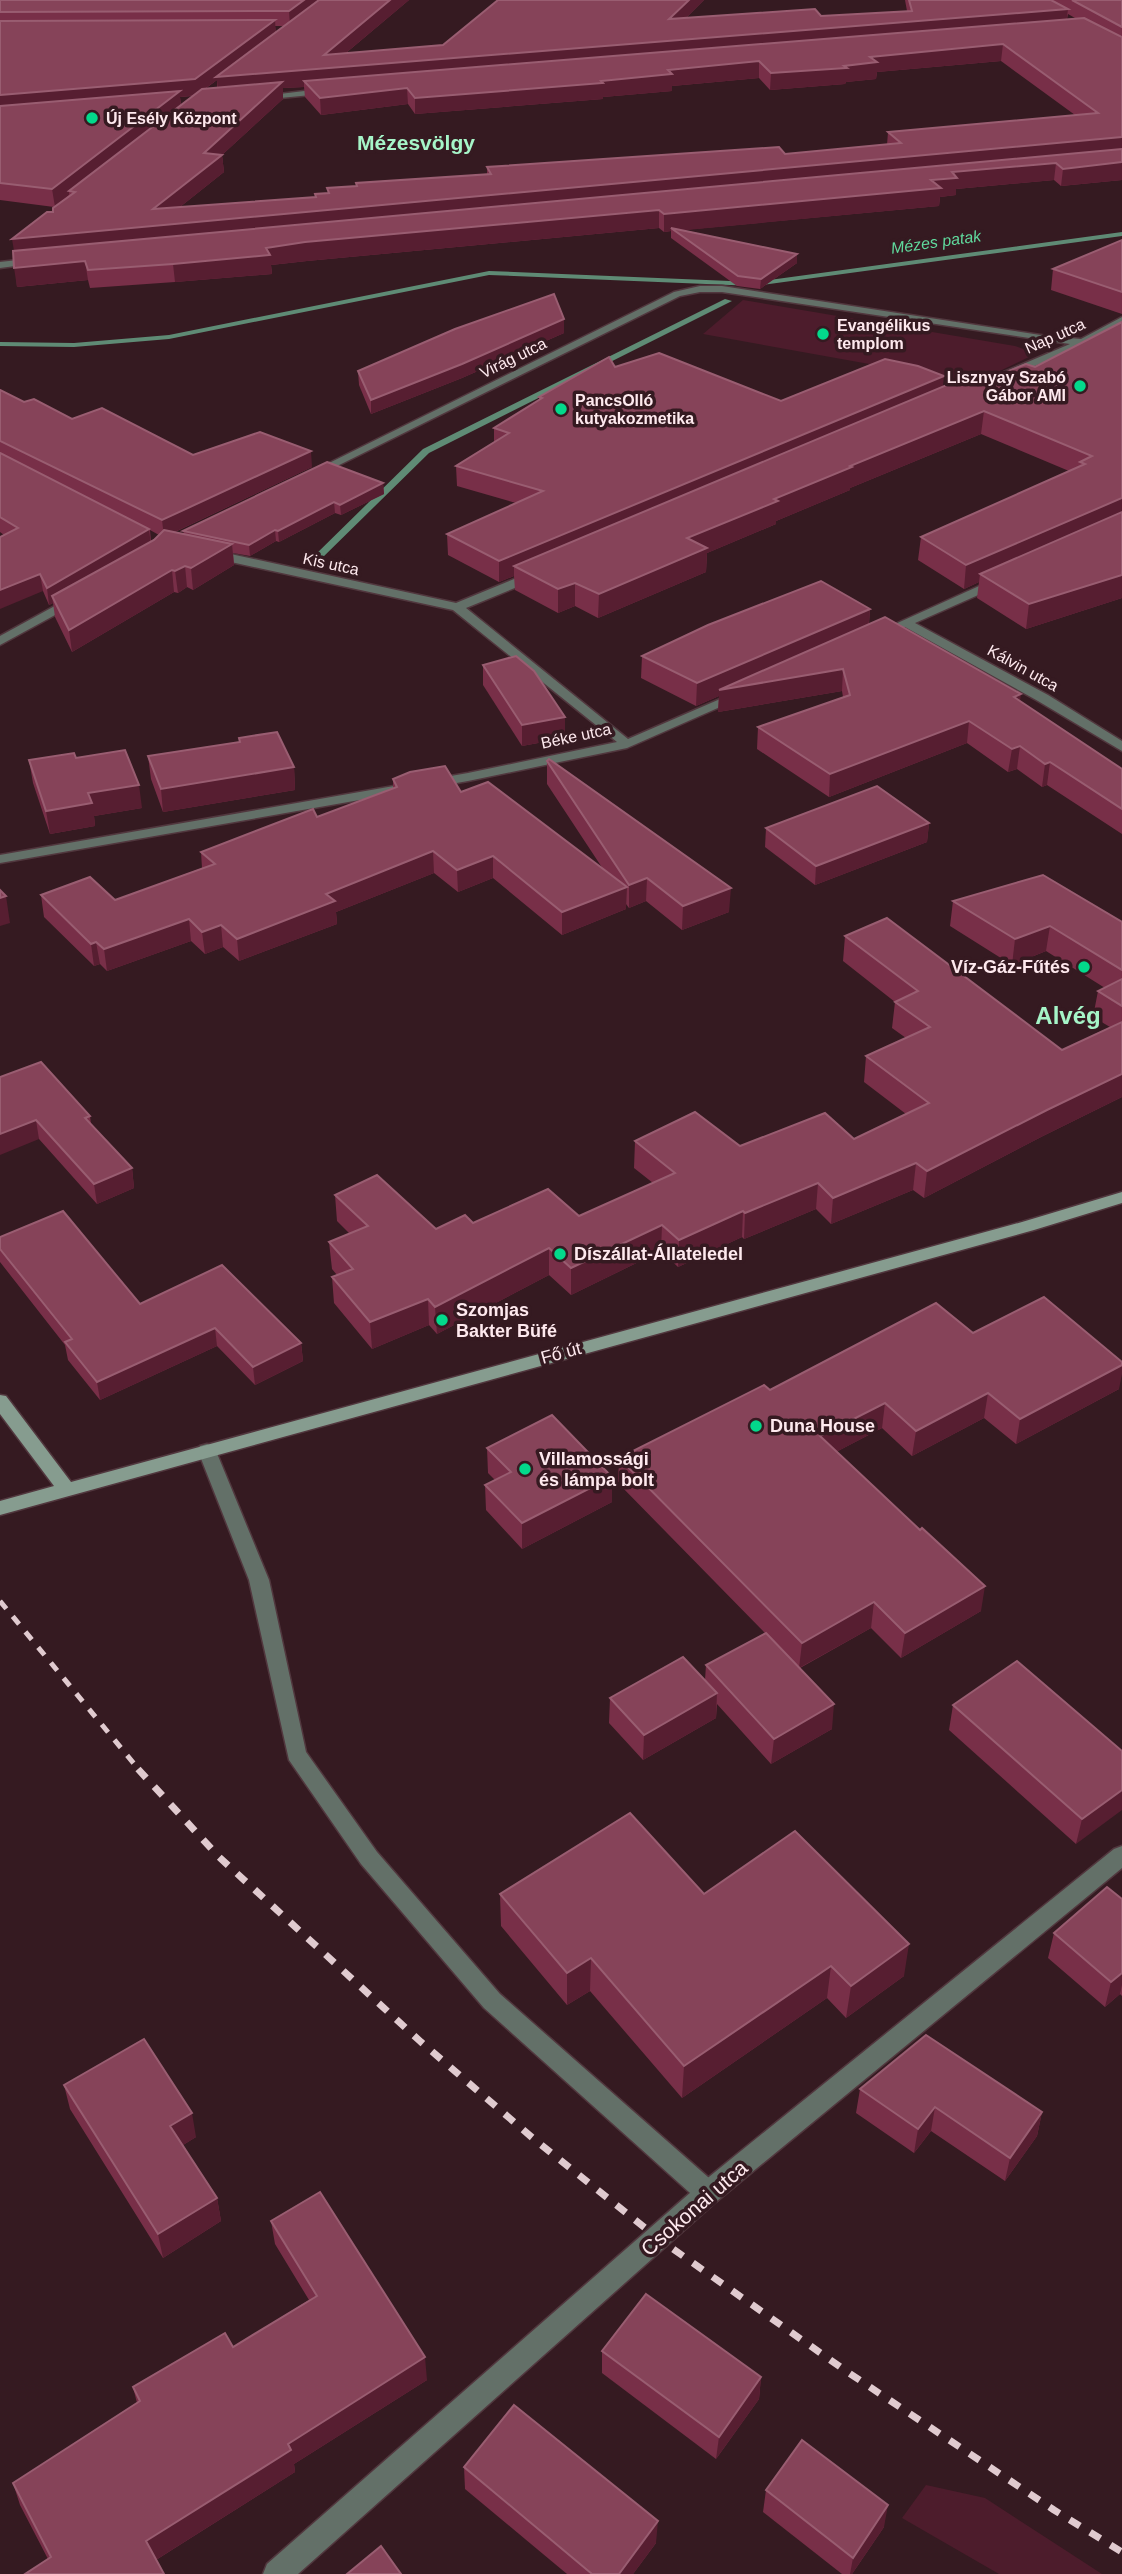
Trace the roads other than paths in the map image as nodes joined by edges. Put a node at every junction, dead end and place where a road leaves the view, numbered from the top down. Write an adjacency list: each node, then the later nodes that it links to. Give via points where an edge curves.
1 (343, 89): 2 (street)
2 (247, 98)
3 (45, 260): 4 (street)
4 (0, 265)
5 (1122, 320): 6 (street, Nap utca)
6 (1083, 342): 7 (street, Nap utca); 8 (street, Virág utca, via 700,289 677,294)
7 (993, 380)
8 (300, 480)
9 (198, 551): 13 (street, Kis utca)
10 (543, 571): 13 (street)
11 (1014, 574): 14 (street)
12 (81, 595): 16 (street)
13 (457, 607): 18 (street, Kis utca)
14 (906, 622): 15 (street); 19 (street, Kálvin utca)
15 (869, 639)
16 (0, 641)
17 (758, 687): 18 (street, Béke utca)
18 (627, 744): 20 (street, Béke utca, via 468,777)
19 (1122, 747)
20 (0, 859)
21 (1122, 1197): 23 (main road, Fő út)
22 (0, 1401): 24 (main road)
23 (207, 1451): 24 (main road, Fő út); 29 (street, via 259,1580 296,1754 369,1858 492,2001)
24 (67, 1490): 25 (main road, Fő út)
25 (0, 1508)
26 (1122, 1855): 27 (street, Csokonai utca)
27 (1094, 1878): 28 (street); 29 (street, Csokonai utca)
28 (1112, 1893)
29 (708, 2193): 30 (street, Csokonai utca)
30 (277, 2574)

